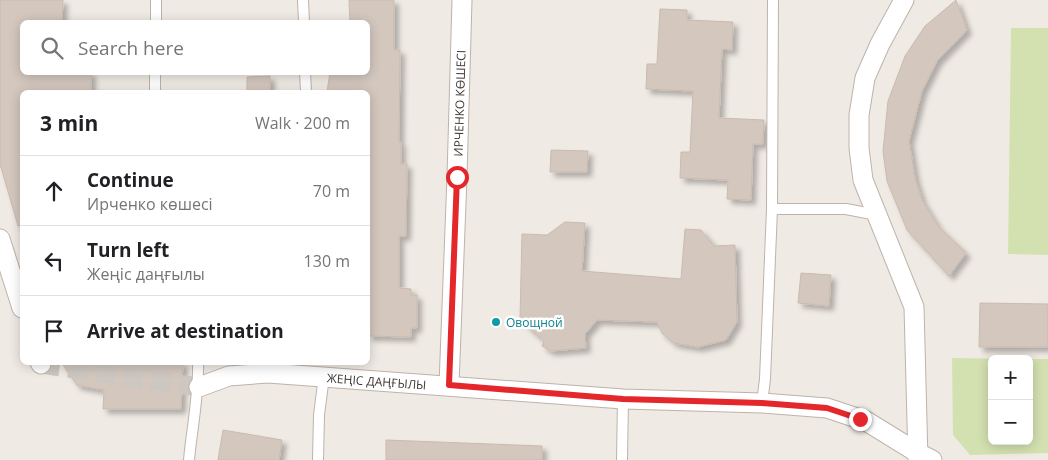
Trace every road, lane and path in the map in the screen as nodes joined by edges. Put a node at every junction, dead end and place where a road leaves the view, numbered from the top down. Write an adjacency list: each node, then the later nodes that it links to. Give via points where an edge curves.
1 (156, 0): 6 (lane)
2 (303, 0): 7 (lane)
3 (462, 0): 18 (street, ИРЧЕНКО КӨШЕСІ)
4 (773, 0): 12 (lane)
5 (904, 0): 13 (street, via 865,78 859,115 863,180)
6 (156, 20)
7 (304, 20)
8 (155, 75): 10 (lane)
9 (305, 75): 11 (lane)
10 (155, 90)
11 (306, 90)
12 (772, 209): 13 (lane, via 846,209); 21 (lane)
13 (877, 215): 22 (street, via 914,306)
14 (0, 239): 15 (street)
15 (20, 302)
16 (198, 365): 19 (lane)
17 (324, 376): 18 (street, ЖЕҢІС ДАҢҒЫЛЫ); 19 (street, ЖЕҢІС ДАҢҒЫЛЫ, via 268,373 229,376); 24 (lane)
18 (449, 385): 20 (street, ЖЕҢІС ДАҢҒЫЛЫ)
19 (199, 387): 23 (lane)
20 (623, 399): 21 (street, ЖЕҢІС ДАҢҒЫЛЫ); 25 (lane)
21 (762, 403): 22 (street, ЖЕҢІС ДАҢҒЫЛЫ, via 827,408 866,421)
22 (923, 458)
23 (189, 460)
24 (318, 460)
25 (622, 460)

